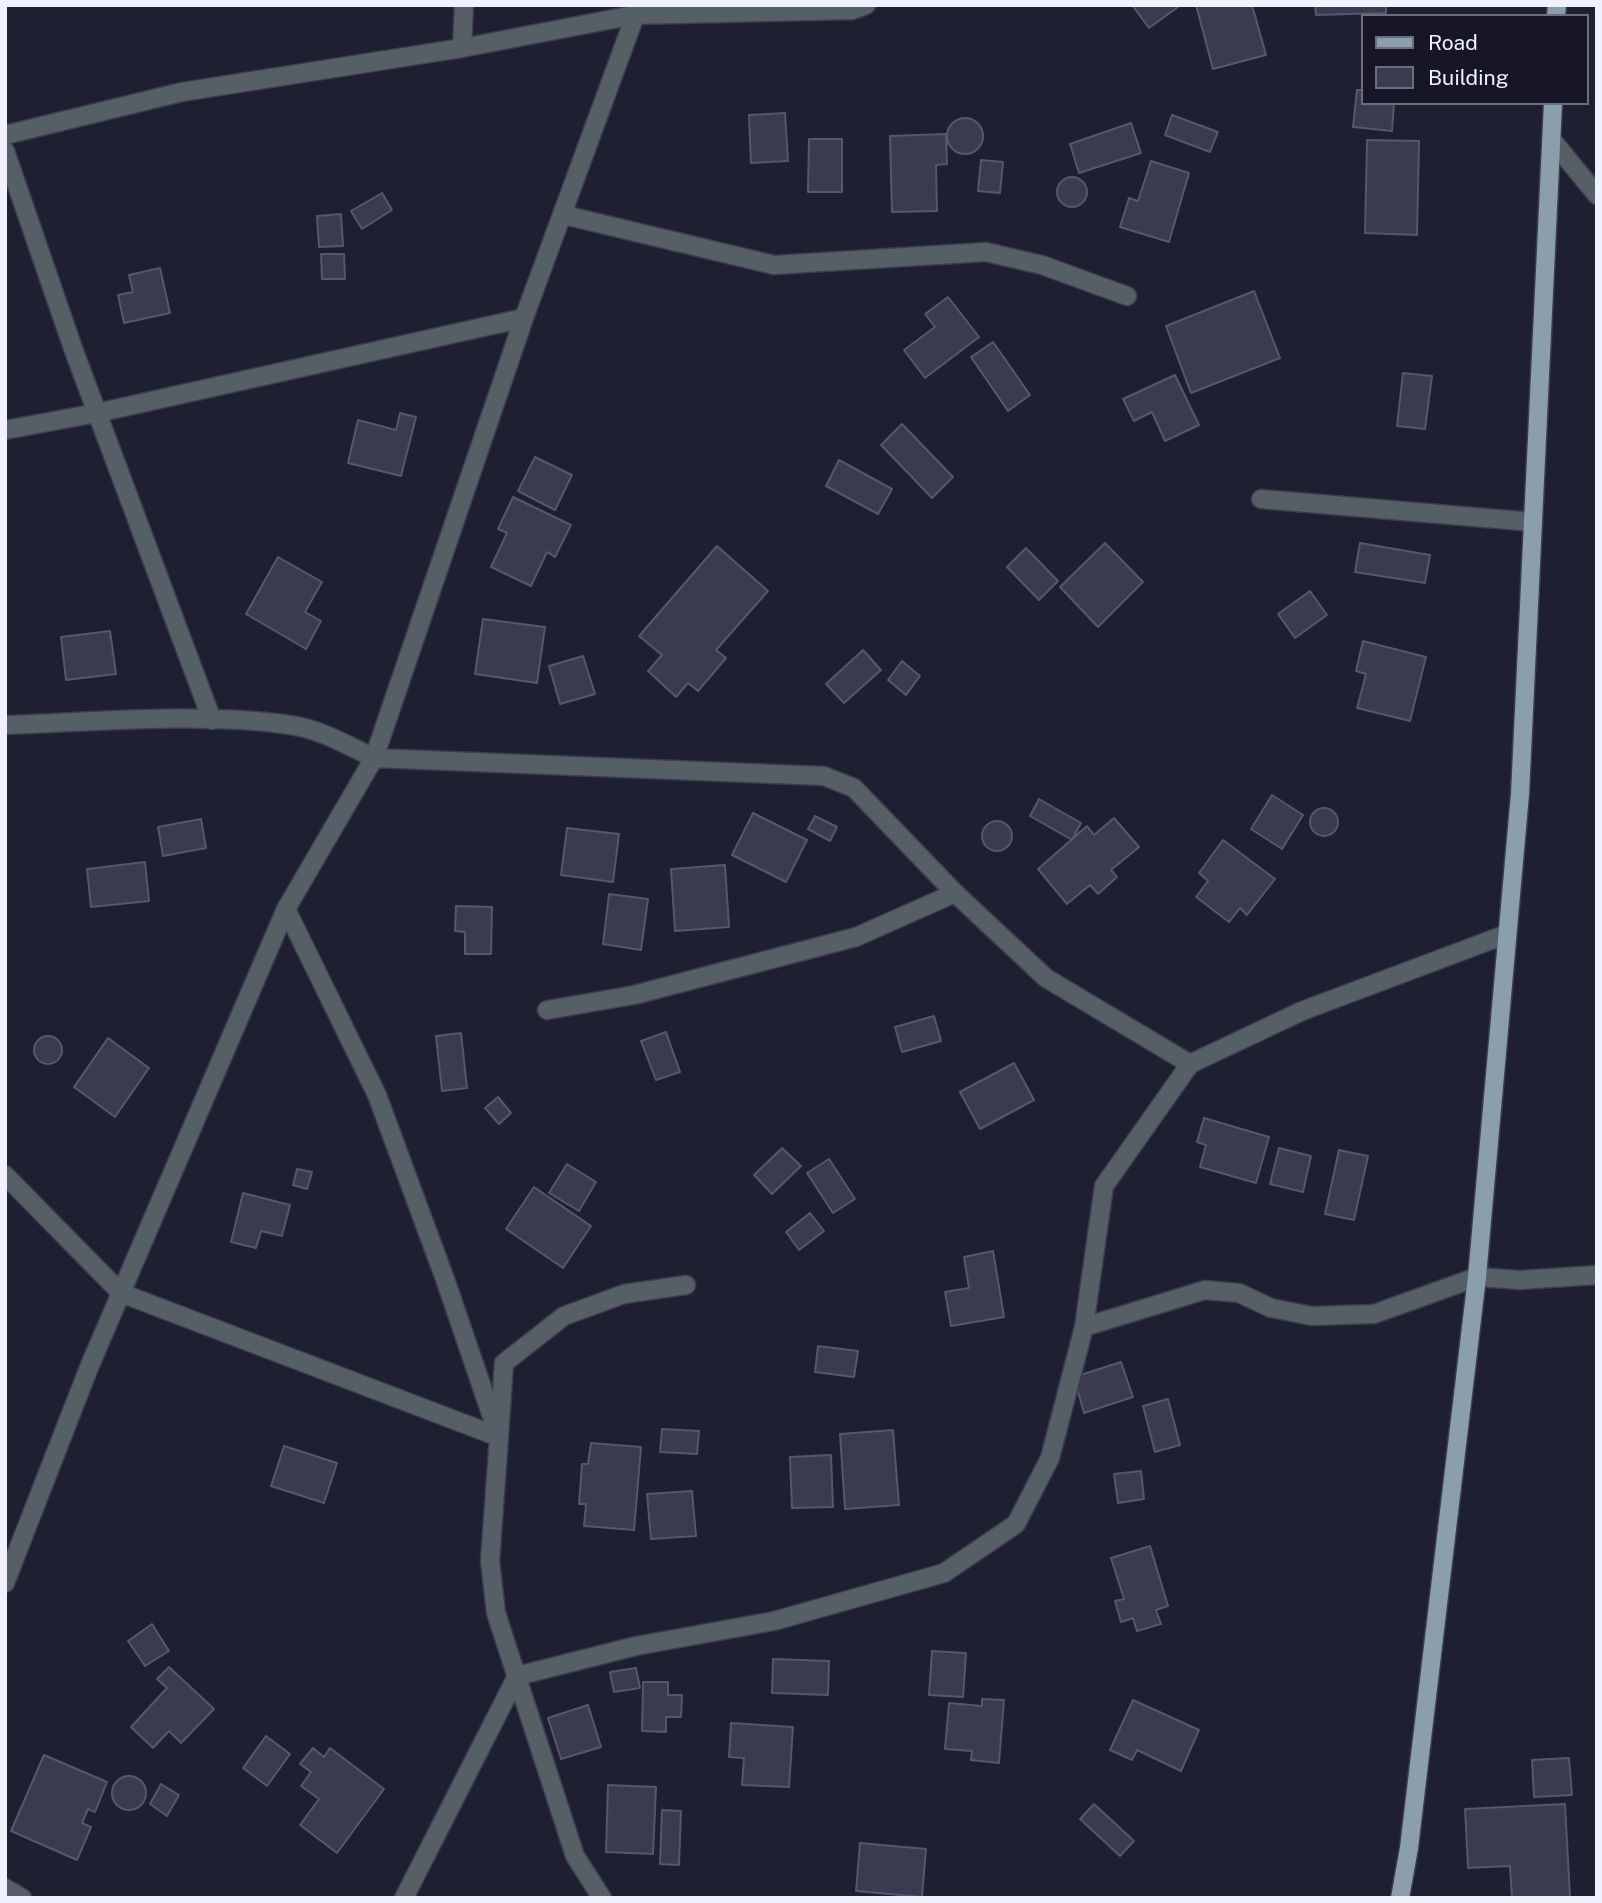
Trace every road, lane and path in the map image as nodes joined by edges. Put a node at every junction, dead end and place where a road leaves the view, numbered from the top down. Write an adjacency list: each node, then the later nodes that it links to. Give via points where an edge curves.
1 (464, 5): 4 (street)
2 (866, 5): 3 (street, via 852,10)
3 (636, 10): 4 (street); 10 (street)
4 (462, 48): 6 (street, via 182,92)
5 (1553, 105): 7 (main road)
6 (5, 135)
7 (1551, 139): 9 (street); 16 (main road)
8 (5, 151): 13 (street)
9 (1597, 195)
10 (564, 215): 11 (street, via 774,265 986,252 1042,265); 12 (street)
11 (1127, 296)
12 (524, 318): 13 (street); 19 (street)
13 (97, 413): 14 (street); 17 (street)
14 (5, 430)
15 (1261, 499): 16 (street)
16 (1533, 522): 22 (main road, via 1520,794)
17 (212, 720): 18 (street); 19 (street, via 290,725 318,732)
18 (5, 725)
19 (374, 758): 20 (street, via 824,776 854,788); 21 (street)
20 (955, 893): 23 (street, via 856,937 634,995); 24 (street, via 1046,978)
21 (286, 909): 29 (street); 31 (street, via 377,1095)
22 (1507, 934): 24 (street, via 1302,1011); 27 (main road)
23 (547, 1010)
24 (1190, 1064): 30 (street, via 1104,1185)
25 (5, 1175): 29 (street)
26 (1597, 1275): 27 (street, via 1520,1280)
27 (1477, 1277): 30 (street, via 1374,1314 1312,1316 1271,1308 1239,1293 1205,1290); 35 (main road, via 1409,1848)
28 (686, 1285): 31 (street, via 624,1294 564,1316 504,1363)
29 (121, 1293): 31 (street); 32 (street)
30 (1084, 1327): 33 (street, via 1050,1458 1016,1524 944,1573 774,1621 636,1646)
31 (499, 1437): 33 (street, via 490,1561 496,1613)
32 (5, 1583)
33 (517, 1675): 37 (street); 38 (street, via 575,1856)
34 (5, 1888): 36 (street)
35 (1396, 1895)
36 (22, 1898)
37 (404, 1898)
38 (602, 1898)

